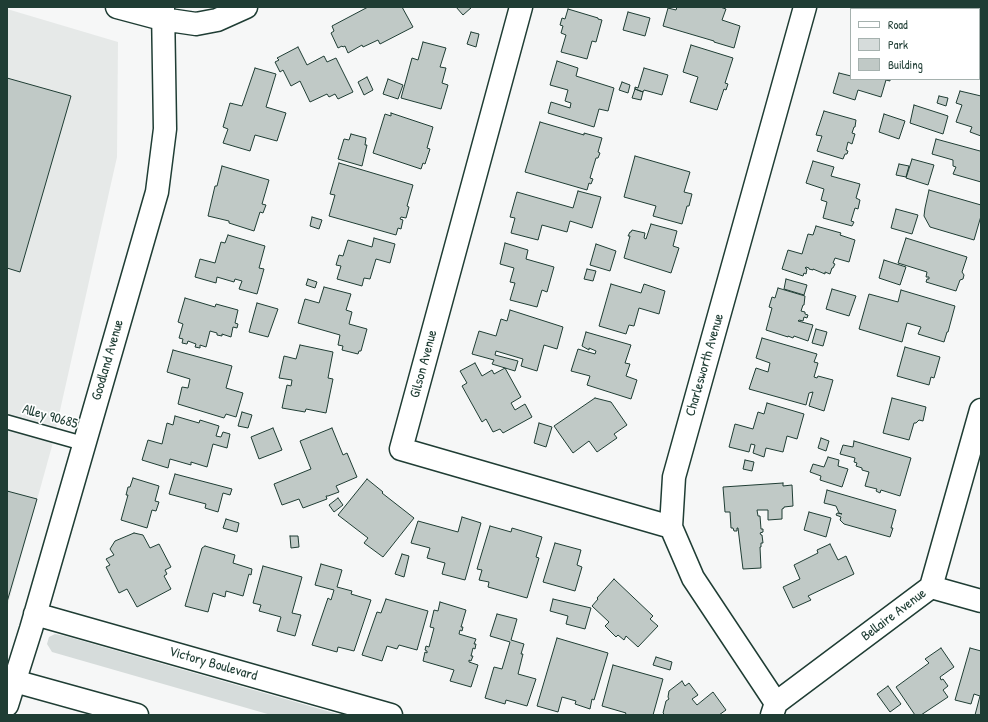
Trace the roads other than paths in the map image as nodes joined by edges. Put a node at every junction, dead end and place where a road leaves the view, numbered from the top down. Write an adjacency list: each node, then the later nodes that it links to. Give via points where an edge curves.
1 (117, 7): 5 (street)
2 (246, 7): 5 (street, via 217,20 196,24)
3 (521, 7): 9 (street, Gilson Avenue, via 401,450)
4 (805, 7): 9 (street, Charlesworth Avenue, via 674,477)
5 (163, 13): 8 (street, Goodland Avenue, via 165,129 157,192)
6 (981, 410): 10 (street, Bellaire Avenue)
7 (7, 422): 8 (lane, Alley 90685)
8 (85, 444): 12 (street, Goodland Avenue)
9 (671, 527): 15 (street, Charlesworth Avenue, via 693,578)
10 (931, 587): 11 (street); 15 (street, Bellaire Avenue)
11 (981, 602)
12 (35, 614): 13 (street, Goodland Avenue); 17 (street, Victory Boulevard)
13 (11, 680): 14 (street, Goodland Avenue); 16 (street)
14 (7, 706)
15 (774, 709)
16 (137, 715)
17 (391, 715)

